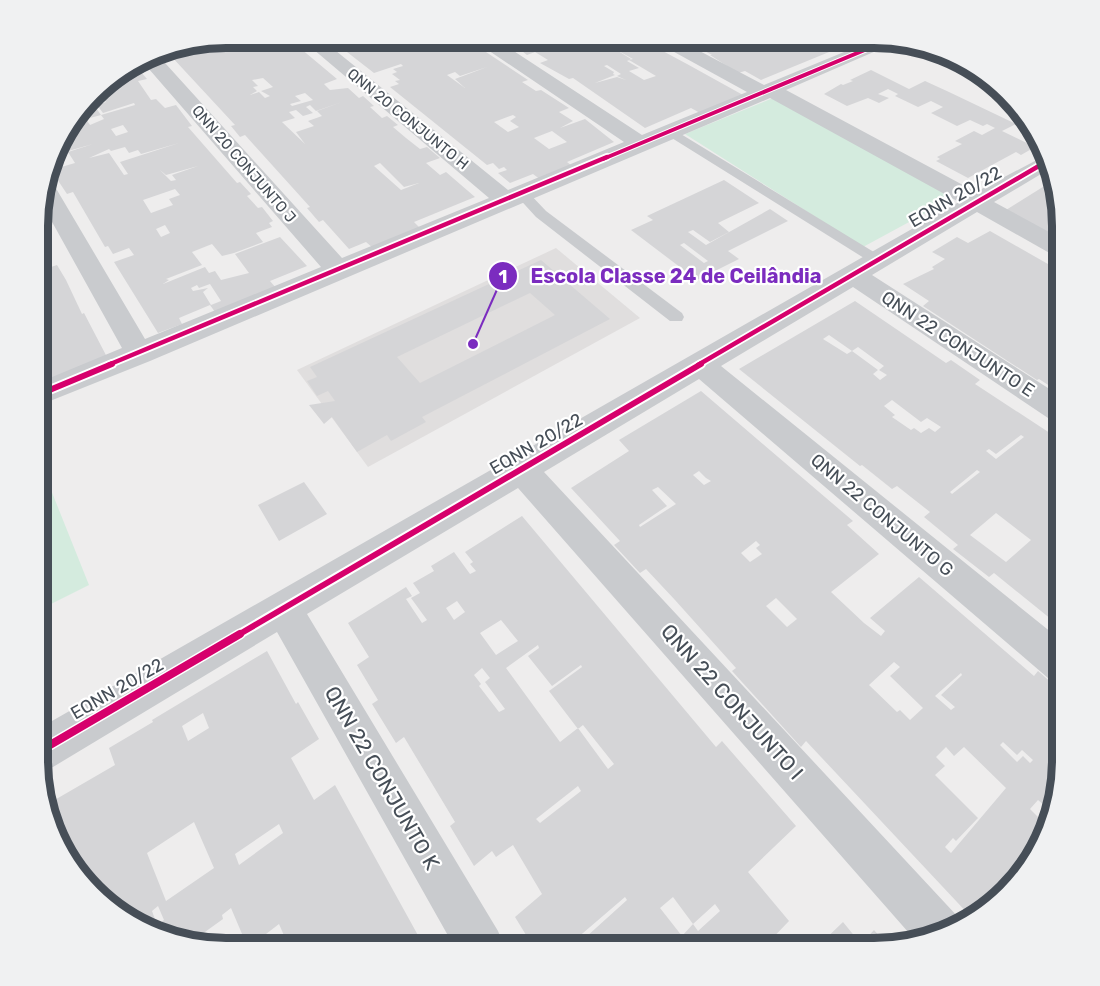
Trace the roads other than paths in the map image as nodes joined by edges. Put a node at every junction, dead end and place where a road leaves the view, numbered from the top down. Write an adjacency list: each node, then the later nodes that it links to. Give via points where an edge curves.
1 (322, 48): 10 (street, QNN 20 CONJUNTO H)
2 (497, 48): 8 (street)
3 (681, 48): 6 (street)
4 (850, 48): 6 (street)
5 (154, 63): 15 (street, QNN 20 CONJUNTO J)
6 (767, 92): 7 (street); 12 (street)
7 (671, 132): 8 (street); 14 (lane)
8 (642, 144): 10 (street)
9 (1041, 165): 12 (street, EQNN 20/22)
10 (514, 197): 15 (street); 16 (lane)
11 (51, 199): 17 (street)
12 (977, 202): 13 (street); 14 (street, EQNN 20/22)
13 (1052, 243)
14 (865, 268): 18 (street, EQNN 20/22); 20 (street, QNN 22 CONJUNTO E)
15 (339, 271): 17 (street)
16 (676, 317)
17 (140, 354): 19 (street)
18 (701, 365): 21 (street, EQNN 20/22); 23 (street, QNN 22 CONJUNTO G)
19 (48, 391)
20 (1052, 405)
21 (522, 470): 22 (street, EQNN 20/22); 25 (street, QNN 22 CONJUNTO I)
22 (284, 609): 24 (street, EQNN 20/22); 26 (street, QNN 22 CONJUNTO K)
23 (1052, 658)
24 (48, 746)
25 (935, 927)
26 (476, 938)

